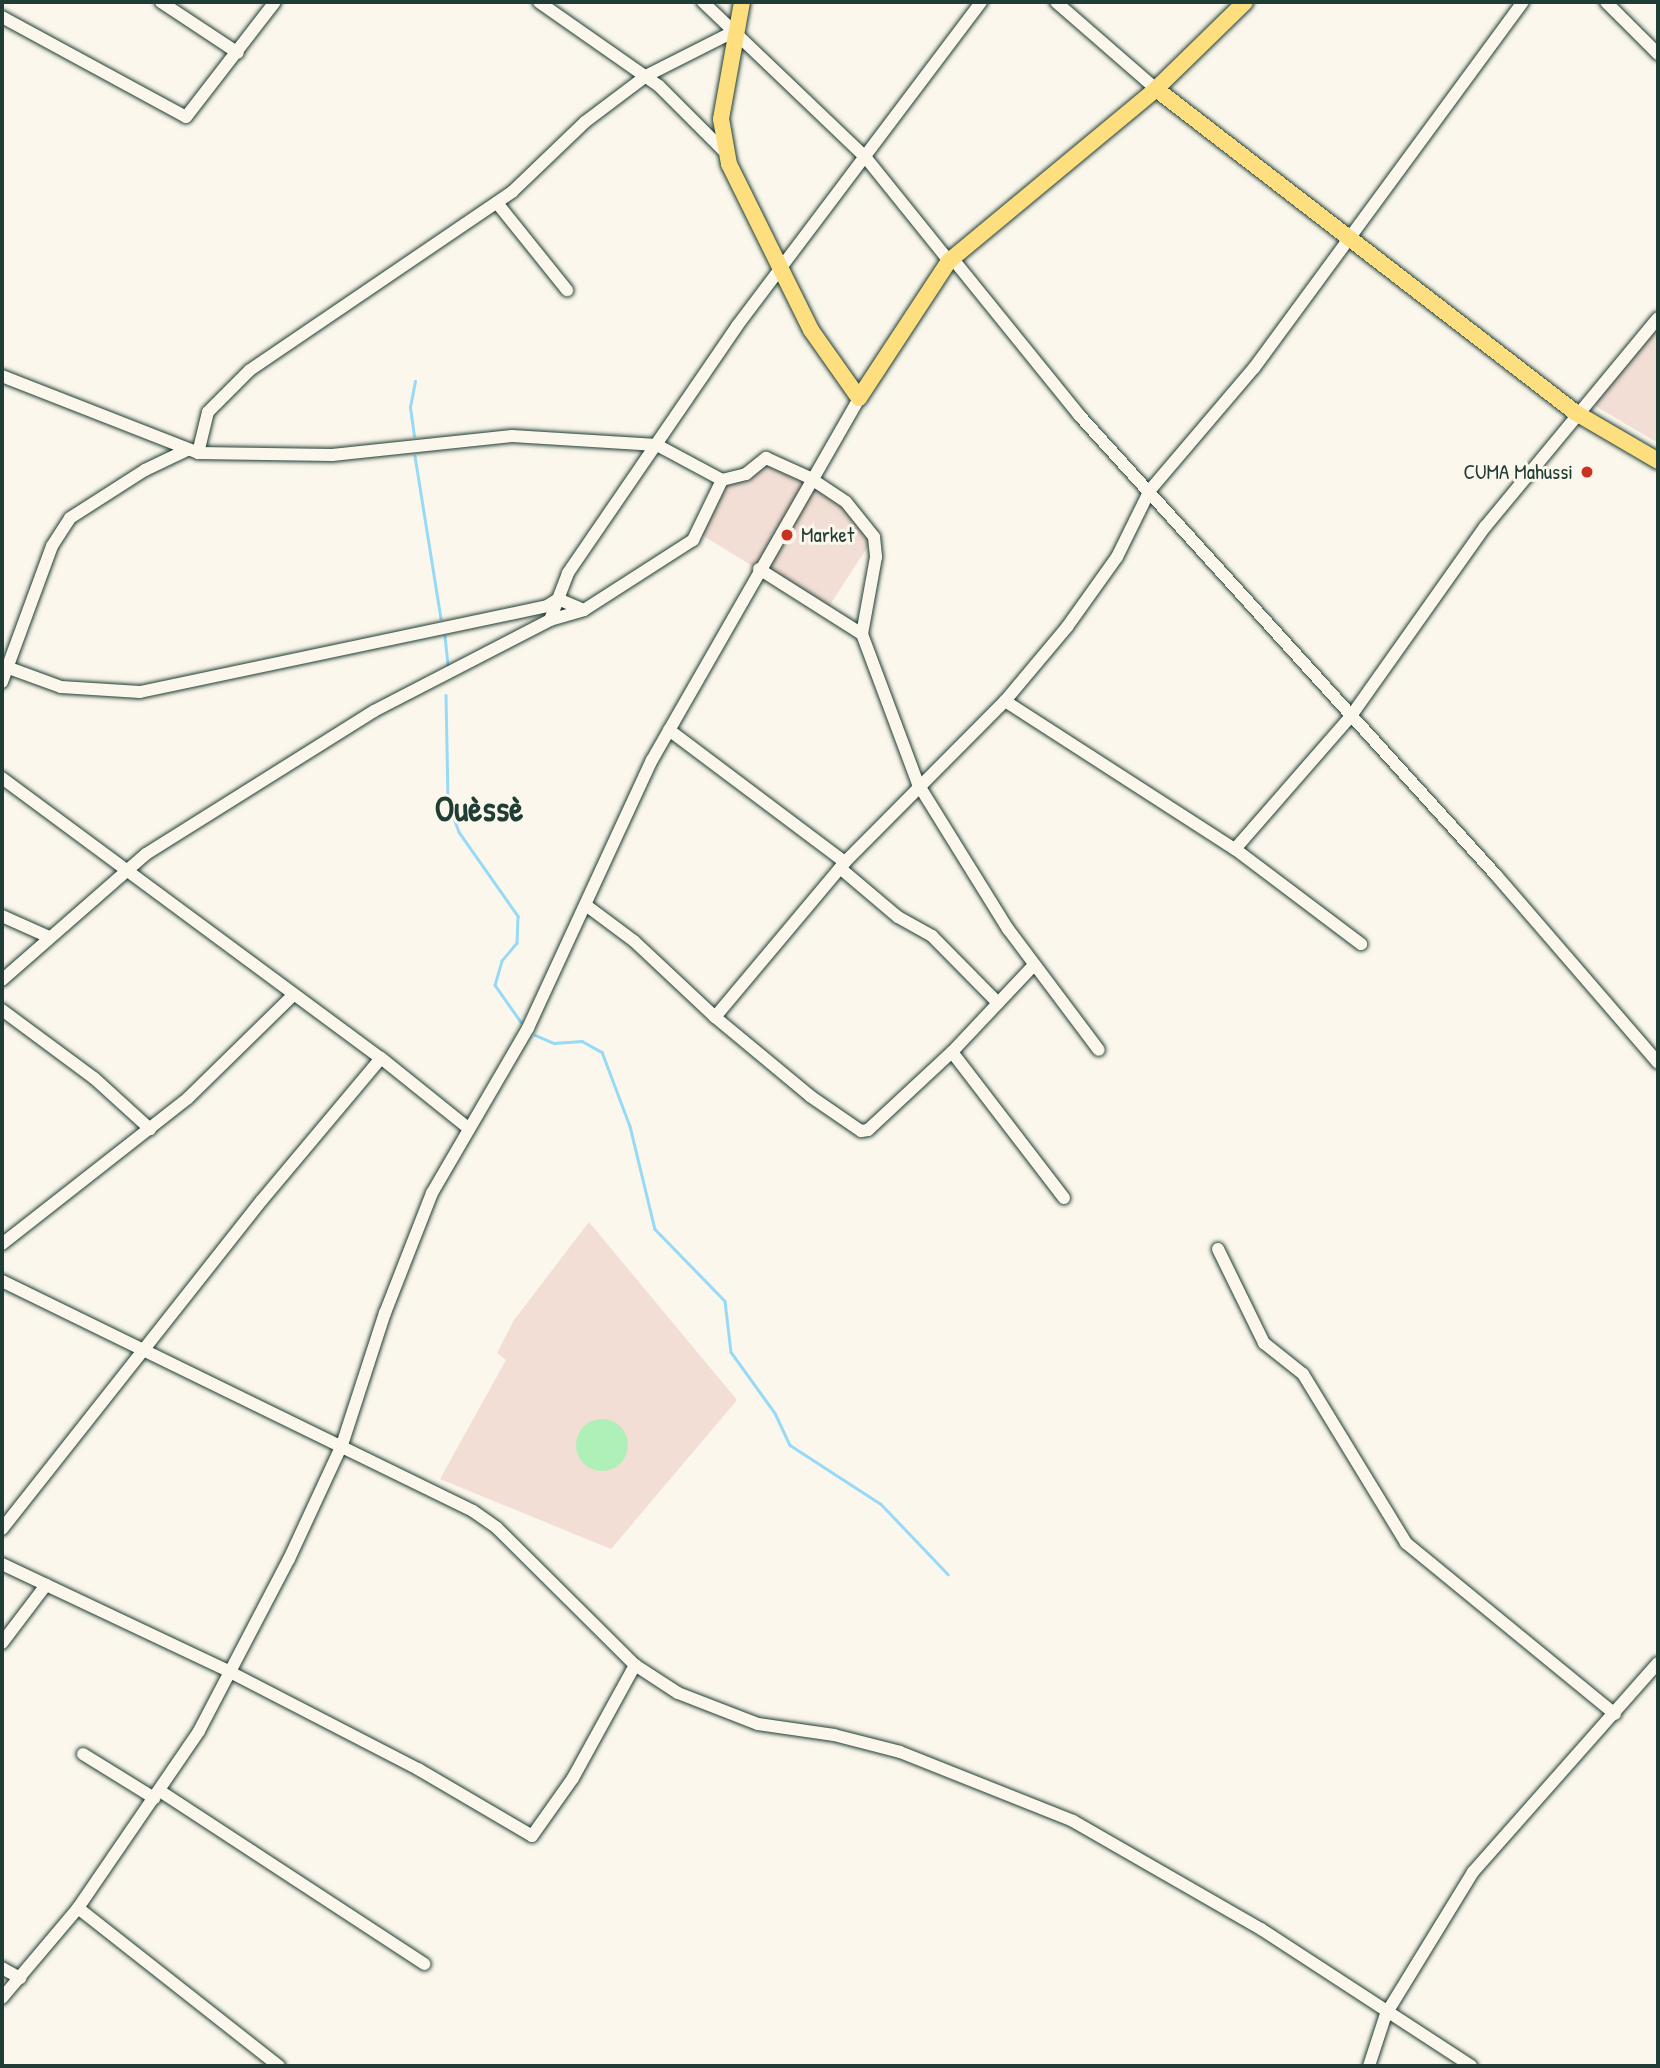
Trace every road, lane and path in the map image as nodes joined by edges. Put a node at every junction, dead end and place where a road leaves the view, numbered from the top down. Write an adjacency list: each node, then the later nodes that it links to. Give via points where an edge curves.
1 (161, 2): 13 (street)
2 (275, 2): 13 (street)
3 (539, 2): 15 (street)
4 (704, 2): 12 (street)
5 (742, 2): 12 (main road)
6 (981, 2): 18 (street)
7 (1056, 2): 16 (street)
8 (1245, 2): 16 (main road)
9 (1523, 2): 20 (street)
10 (1606, 2): 14 (street)
11 (2, 17): 13 (street, via 180,116 193,114)
12 (735, 31): 15 (street); 17 (main road, via 721,119); 18 (street)
13 (238, 53)
14 (1658, 54)
15 (646, 76): 17 (street); 19 (street, via 585,122)
16 (1156, 89): 20 (main road); 21 (main road)
17 (726, 153): 22 (main road)
18 (866, 158): 21 (street); 22 (street)
19 (497, 203): 23 (street); 29 (street, via 250,370 208,412)
20 (1348, 238): 27 (main road); 33 (street, via 1254,368)
21 (950, 259): 26 (main road); 33 (street, via 1079,415)
22 (780, 271): 26 (main road, via 811,330); 28 (street)
23 (567, 290)
24 (1658, 318): 27 (street)
25 (2, 376): 29 (street)
26 (859, 398): 31 (street)
27 (1576, 413): 30 (main road); 42 (street, via 1485,527)
28 (657, 445): 29 (street, via 512,436 332,454); 32 (street); 35 (street, via 568,573)
29 (192, 451): 39 (street, via 145,470 70,518 52,547)
30 (1658, 461)
31 (810, 478): 32 (street, via 766,458 746,474); 34 (street); 38 (street, via 846,502 874,537 876,557)
32 (722, 481): 36 (street, via 694,540)
33 (1150, 490): 41 (street, via 1117,558); 42 (street)
34 (759, 569): 38 (street); 43 (street)
35 (558, 599): 36 (street); 37 (street); 39 (street, via 547,606 140,692 61,687)
36 (584, 610): 37 (street)
37 (550, 620): 48 (street, via 374,711)
38 (862, 634): 45 (street)
39 (9, 668): 40 (street)
40 (2, 682)
41 (1005, 701): 45 (street); 46 (street)
42 (1352, 716): 46 (street); 62 (street)
43 (669, 730): 47 (street); 49 (street)
44 (2, 778): 48 (street)
45 (918, 784): 47 (street); 53 (street)
46 (1236, 849): 52 (street)
47 (842, 865): 56 (street, via 898,917 932,936); 58 (street)
48 (125, 870): 51 (street); 55 (street)
49 (587, 906): 58 (street, via 634,941); 63 (street, via 528,1028)
50 (2, 916): 51 (street)
51 (47, 936): 54 (street)
52 (1361, 944)
53 (1034, 965): 56 (street); 59 (street)
54 (2, 979)
55 (293, 995): 61 (street); 64 (street, via 225,1065)
56 (998, 1003): 60 (street)
57 (2, 1010): 64 (street, via 94,1077)
58 (715, 1017): 60 (street, via 810,1096 861,1131 868,1130)
59 (1099, 1050)
60 (952, 1052): 65 (street)
61 (382, 1058): 63 (street); 69 (street)
62 (1658, 1063)
63 (468, 1128): 70 (street, via 424,1213)
64 (150, 1129): 66 (street)
65 (1064, 1198)
66 (2, 1244)
67 (1217, 1249): 78 (street, via 1264,1343 1303,1374 1406,1543)
68 (2, 1281): 69 (street)
69 (143, 1350): 70 (street); 71 (street)
70 (342, 1445): 76 (street, via 486,1519); 77 (street)
71 (2, 1529)
72 (2, 1564): 73 (street)
73 (46, 1585): 74 (street); 77 (street)
74 (2, 1643)
75 (1658, 1662): 78 (street)
76 (635, 1665): 77 (street, via 573,1779 532,1836 418,1769); 86 (street, via 678,1693 735,1718 900,1752 1073,1821 1261,1929)
77 (230, 1672): 80 (street)
78 (1615, 1714): 86 (street, via 1473,1872)
79 (83, 1754): 80 (street)
80 (157, 1795): 81 (street); 82 (street)
81 (78, 1908): 84 (street); 87 (street)
82 (424, 1964)
83 (2, 1968): 84 (street)
84 (20, 1978): 85 (street)
85 (2, 1998)
86 (1386, 2014): 88 (street); 89 (street)
87 (279, 2066)
88 (1369, 2066)
89 (1471, 2066)

